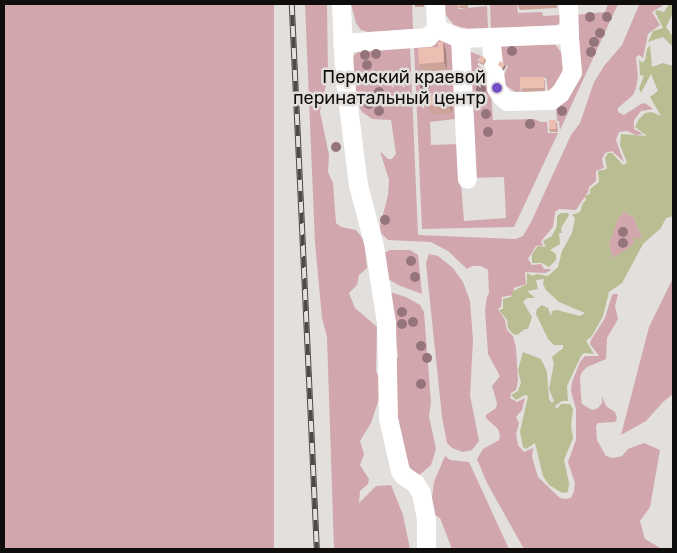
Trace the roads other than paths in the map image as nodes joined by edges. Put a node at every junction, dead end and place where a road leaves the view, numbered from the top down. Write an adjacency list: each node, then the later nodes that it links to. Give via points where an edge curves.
1 (340, 4): 8 (street)
2 (436, 4): 4 (street)
3 (568, 4): 5 (street)
4 (436, 28): 7 (street); 8 (street, via 422,39)
5 (569, 34): 6 (street); 6 (street, via 572,72 560,93 551,100 514,101 503,98 496,88)
6 (490, 37): 7 (street)
7 (460, 38): 9 (street)
8 (342, 43): 10 (street, via 358,185 374,246 386,323 388,418 400,471 422,493)
9 (467, 179)
10 (426, 549)

